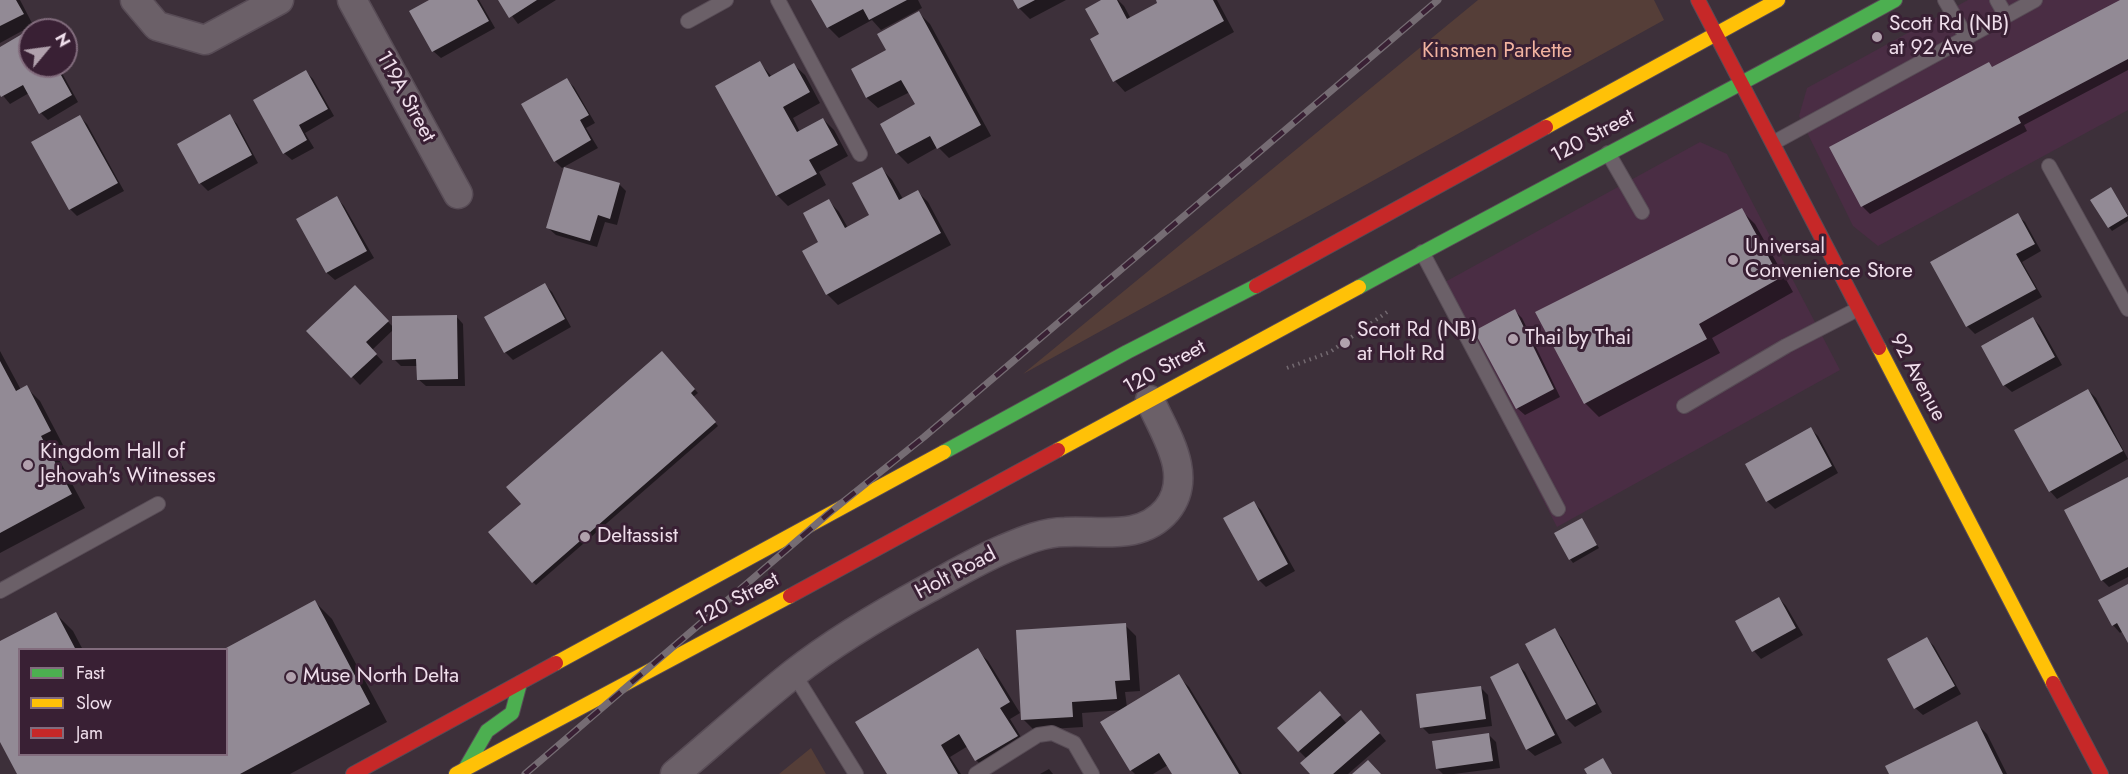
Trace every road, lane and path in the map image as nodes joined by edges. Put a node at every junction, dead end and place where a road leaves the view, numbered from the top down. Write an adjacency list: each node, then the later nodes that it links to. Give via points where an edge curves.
1 (135, 0): 2 (street, via 157,26 205,40)
2 (279, 0)
3 (352, 0): 21 (street, 119A Street)
4 (726, 0): 13 (lane)
5 (778, 0): 19 (lane)
6 (1698, 0): 14 (main road, 92 Avenue)
7 (1778, 0): 14 (main road, 120 Street)
8 (1895, 0): 16 (main road, 120 Street)
9 (1944, 0): 15 (lane)
10 (1997, 0): 12 (lane)
11 (2035, 0): 12 (lane)
12 (2006, 16): 15 (lane)
13 (688, 21)
14 (1716, 33): 16 (main road, 92 Avenue); 34 (main road, 120 Street, via 1129,357)
15 (1967, 38): 17 (lane)
16 (1742, 84): 17 (main road, 92 Avenue); 18 (main road, 120 Street)
17 (1773, 142): 25 (main road, 92 Avenue)
18 (1608, 153): 22 (lane); 23 (main road, 120 Street)
19 (861, 154)
20 (2049, 166): 26 (lane)
21 (458, 194)
22 (1642, 212)
23 (1422, 252): 28 (main road, 120 Street); 31 (lane)
24 (1397, 304): 27 (path, via 1330,352)
25 (1858, 309): 29 (lane); 41 (main road, 92 Avenue)
26 (2128, 309)
27 (1287, 368)
28 (1147, 395): 33 (street, Holt Road, via 1179,473 1172,503 1159,518 1137,530 1064,532 1029,539 1003,550 875,617); 35 (main road, 120 Street, via 636,679)
29 (1684, 406)
30 (158, 504): 32 (lane)
31 (1558, 509)
32 (0, 591)
33 (794, 674): 37 (street, Holt Road); 38 (lane)
34 (520, 682): 35 (main road, via 512,713 487,731); 36 (main road, 120 Street)
35 (460, 771)
36 (353, 774)
37 (675, 774)
38 (856, 774)
39 (976, 774): 40 (lane, via 1038,735 1052,733 1074,742)
40 (1092, 774)
41 (2101, 774)

